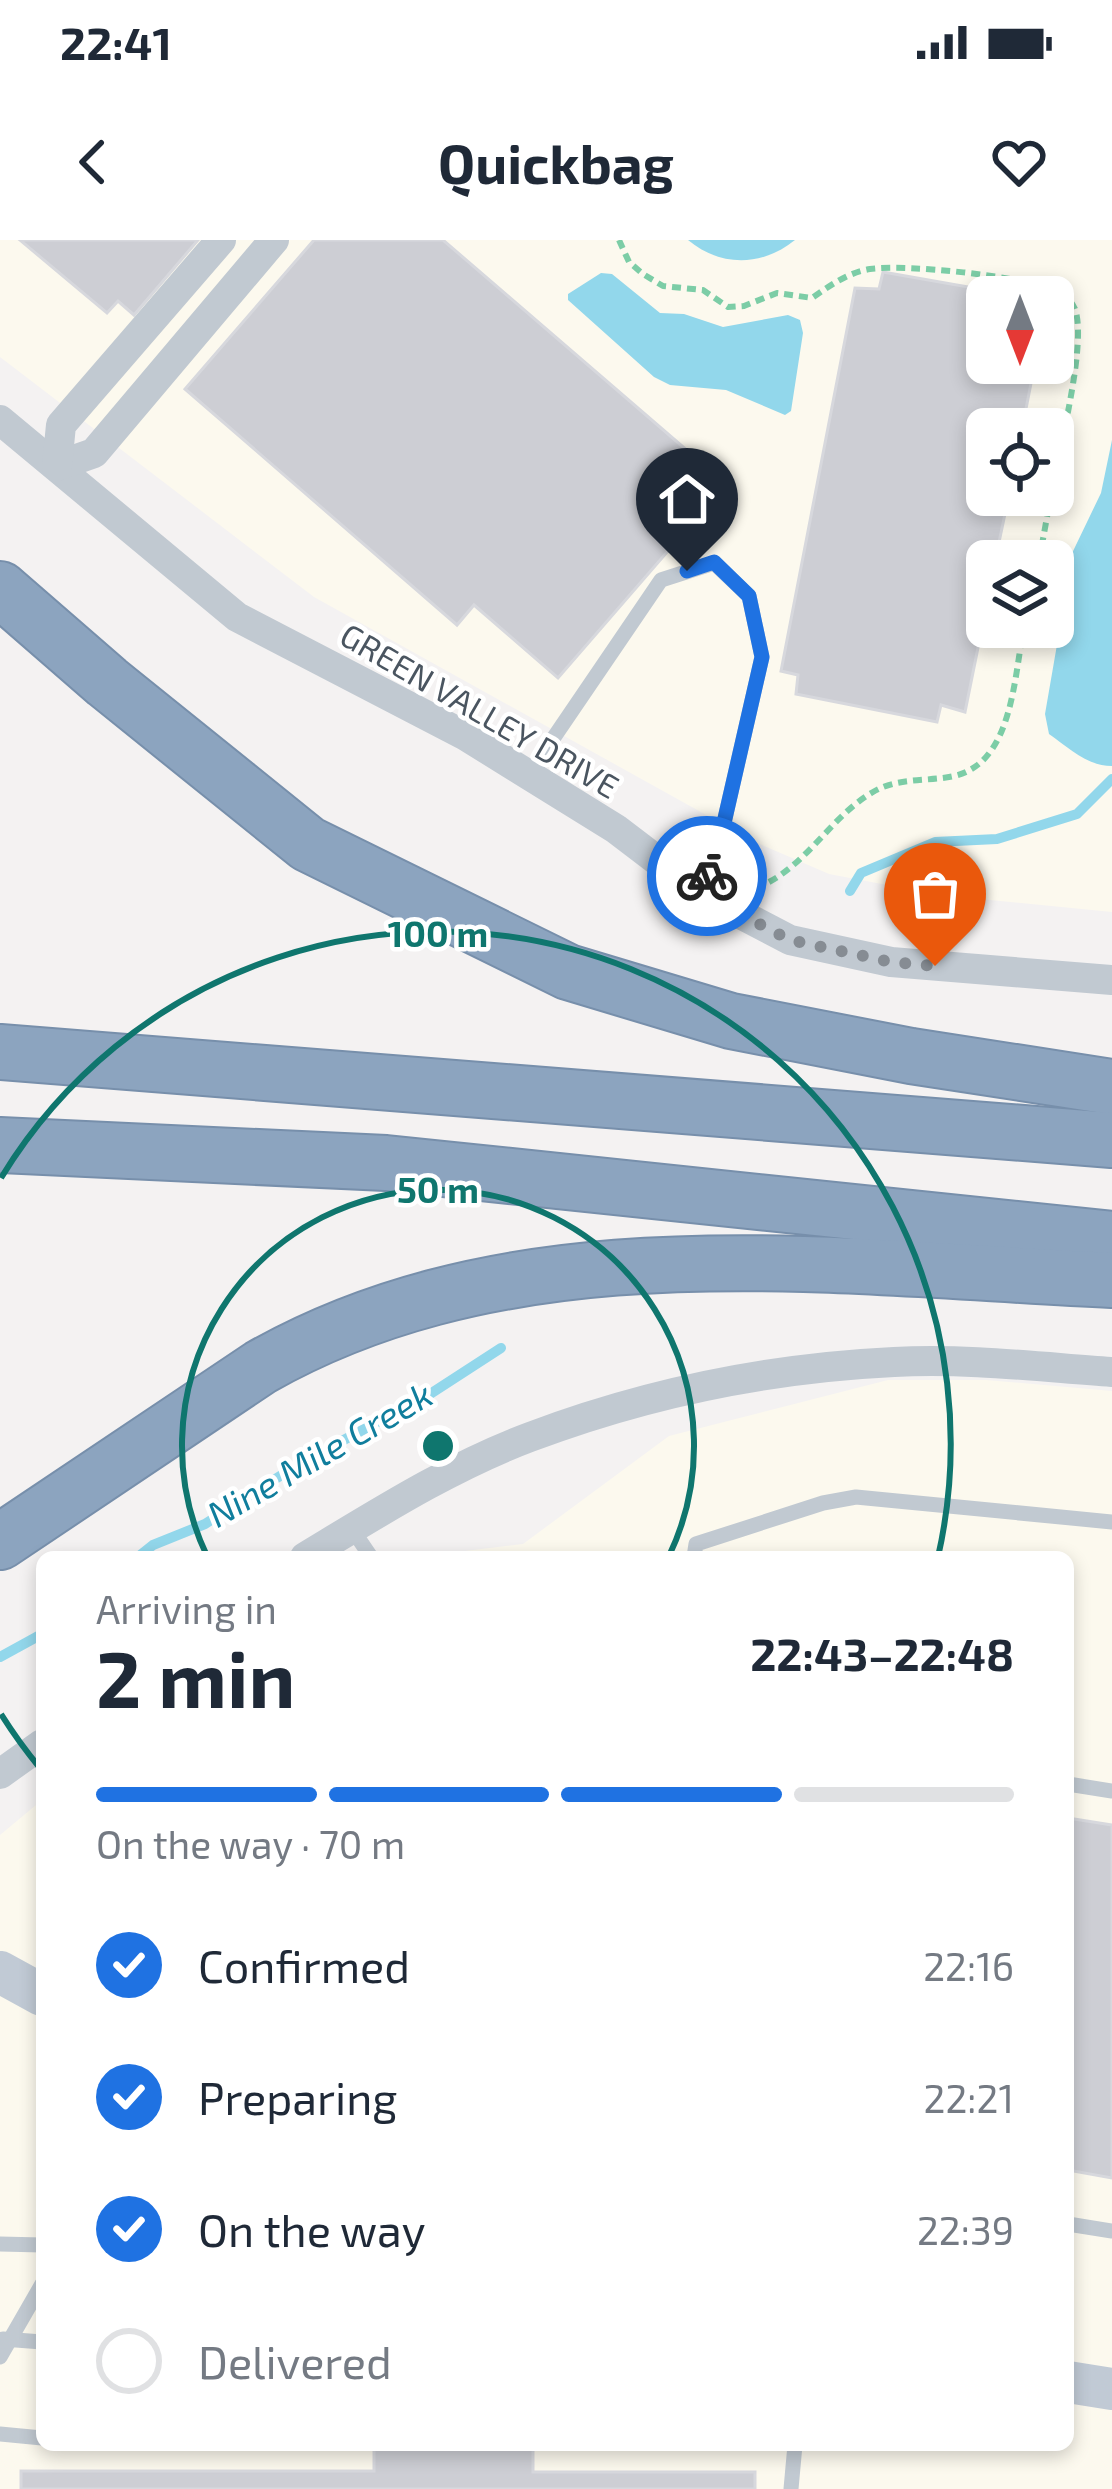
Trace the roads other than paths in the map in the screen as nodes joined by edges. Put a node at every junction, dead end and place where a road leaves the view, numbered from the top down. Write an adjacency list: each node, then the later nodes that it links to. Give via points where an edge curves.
1 (221, 240): 4 (street, via 61,425)
2 (274, 240): 4 (street, via 94,453)
3 (0, 420): 4 (street, GREEN VALLEY DRIVE)
4 (57, 466): 6 (street, GREEN VALLEY DRIVE, via 237,617)
5 (0, 589): 10 (highway, via 308,844 568,972 731,1021)
6 (530, 774): 7 (street, GREEN VALLEY DRIVE); 7 (lane, via 661,580 714,562 749,596 762,657 718,849)
7 (700, 893): 8 (street, GREEN VALLEY DRIVE, via 790,940 891,962)
8 (1112, 980)
9 (0, 1052): 11 (highway)
10 (1112, 1087)
11 (1112, 1140)
12 (0, 1145): 13 (highway, via 386,1163)
13 (1112, 1239)
14 (1112, 1280): 18 (highway, via 639,1265 438,1293 261,1366)
15 (1112, 1372): 17 (street, via 898,1361 771,1372 648,1399 527,1438)
16 (1112, 1522): 19 (lane, via 856,1498)
17 (352, 1529): 20 (street); 21 (lane)
18 (0, 1542)
19 (695, 1550)
20 (315, 1551)
21 (367, 1551)
22 (36, 1748): 23 (street)
23 (0, 1774)
24 (1074, 1785): 25 (lane)
25 (1112, 1791)
26 (0, 1972): 27 (street)
27 (36, 1992)
28 (1074, 2225): 29 (lane)
29 (1112, 2231)
30 (0, 2244): 31 (lane)
31 (36, 2245)
32 (36, 2293): 33 (lane)
33 (5, 2339): 34 (lane); 35 (lane)
34 (36, 2342)
35 (0, 2357)
36 (1074, 2383): 37 (street)
37 (1112, 2389)
38 (0, 2434): 39 (lane)
39 (36, 2437)
40 (794, 2451): 41 (lane)
41 (791, 2489)

